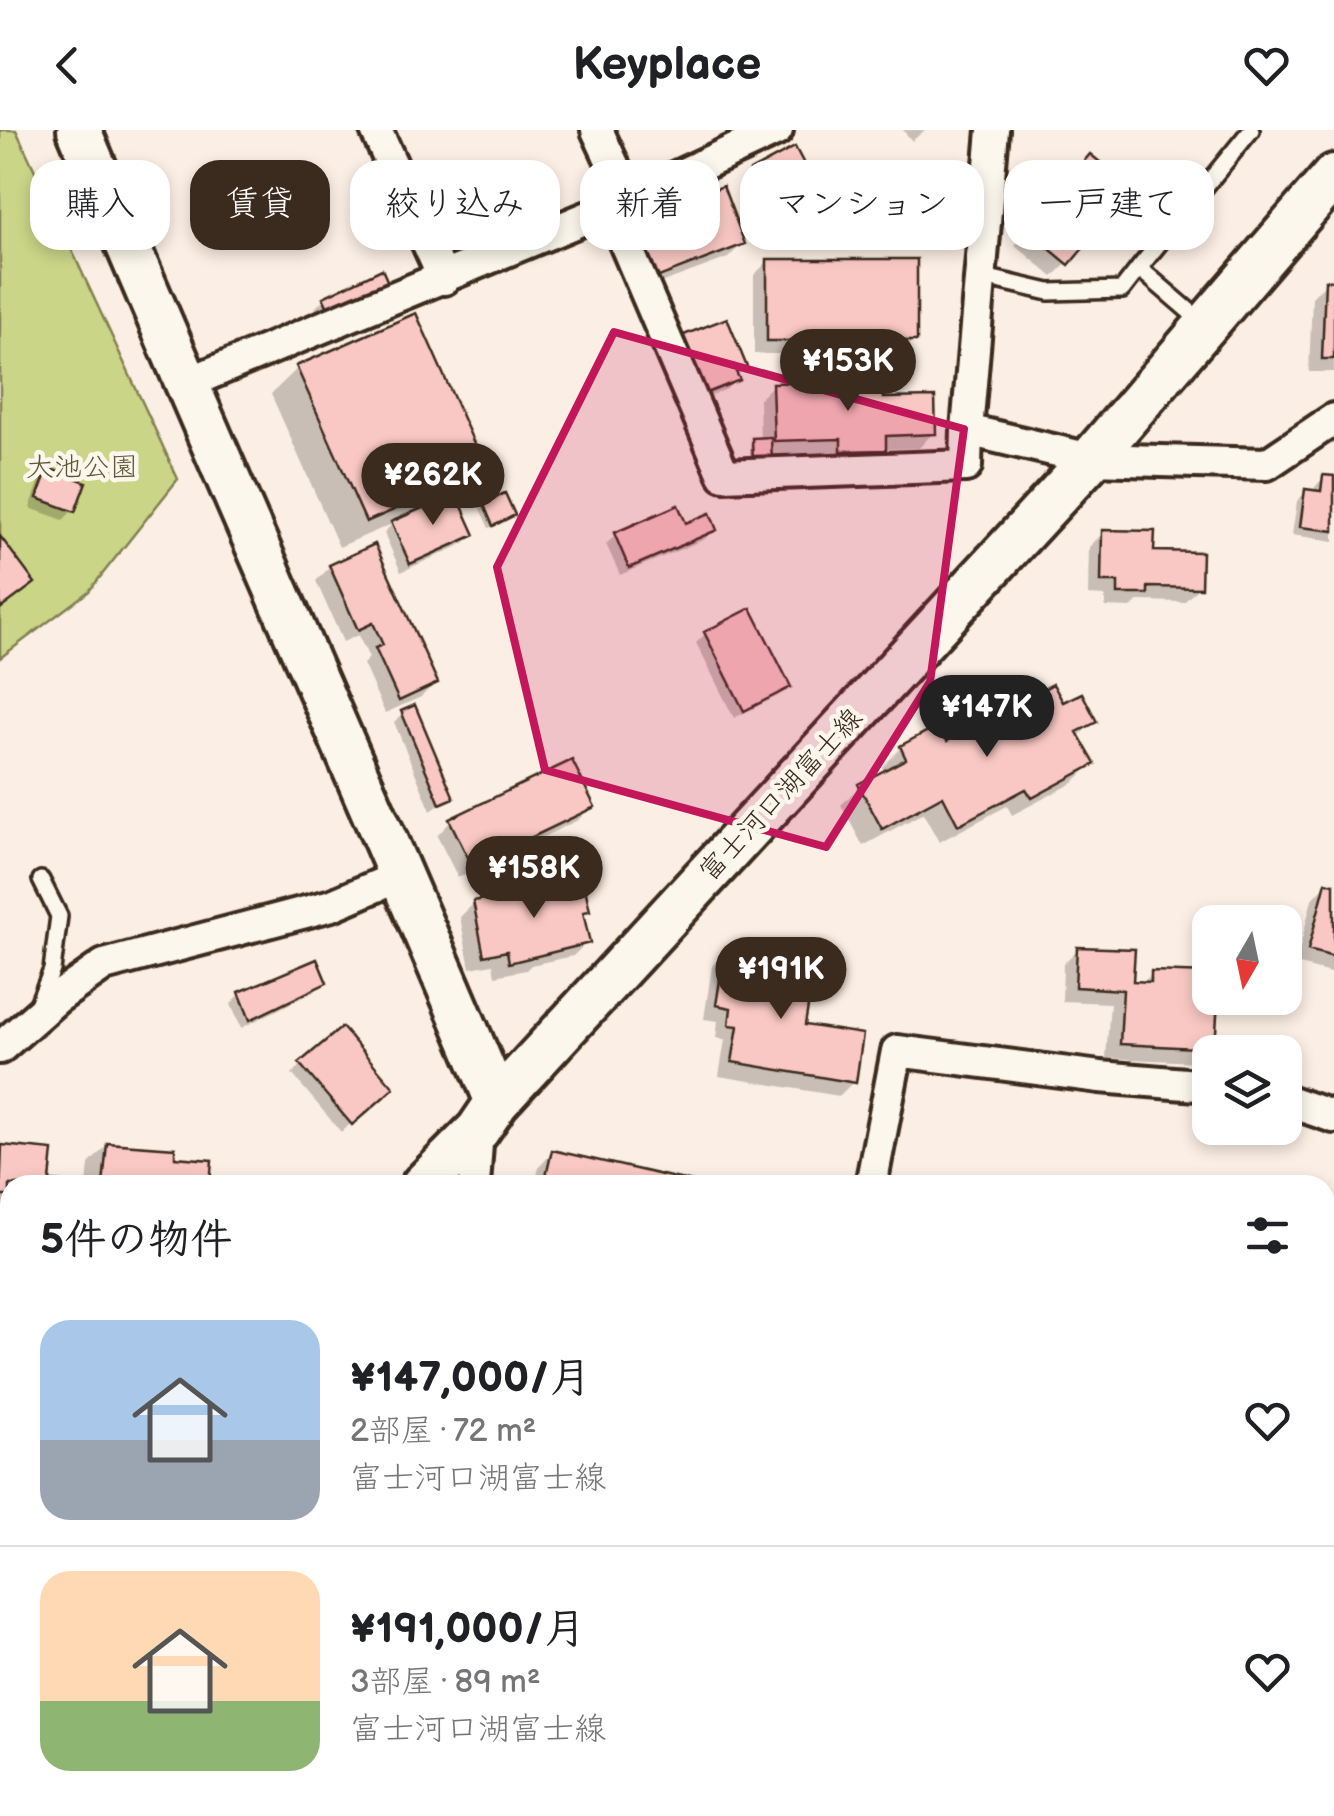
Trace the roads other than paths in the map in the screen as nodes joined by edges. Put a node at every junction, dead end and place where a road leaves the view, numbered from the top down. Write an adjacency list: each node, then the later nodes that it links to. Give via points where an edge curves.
1 (80, 130): 16 (main road)
2 (376, 130): 14 (street)
3 (597, 130): 7 (street)
4 (777, 130): 8 (street)
5 (994, 130): 13 (street)
6 (1251, 130): 12 (lane)
7 (606, 160)
8 (713, 160)
9 (1334, 176): 15 (main road, 富士河口湖富士線)
10 (580, 221): 14 (street)
11 (638, 250): 18 (street, via 724,475 966,466)
12 (1140, 268): 13 (lane, via 1122,290 1049,292); 15 (lane)
13 (980, 276): 18 (street)
14 (444, 279): 16 (street)
15 (1206, 325): 19 (main road, 富士河口湖富士線)
16 (185, 384): 20 (main road)
17 (1334, 419): 19 (street, via 1267,464)
18 (967, 430): 19 (street)
19 (1091, 459): 26 (main road, 富士河口湖富士線)
20 (402, 875): 22 (street, via 332,905 104,965); 26 (main road)
21 (40, 880): 22 (lane, via 59,916 52,970)
22 (32, 1019): 23 (street)
23 (0, 1048)
24 (1192, 1085): 30 (street, via 897,1051)
25 (1302, 1106): 27 (street)
26 (487, 1116): 28 (main road, 富士河口湖富士線); 29 (street)
27 (1334, 1116)
28 (432, 1175)
29 (476, 1175)
30 (872, 1175)

